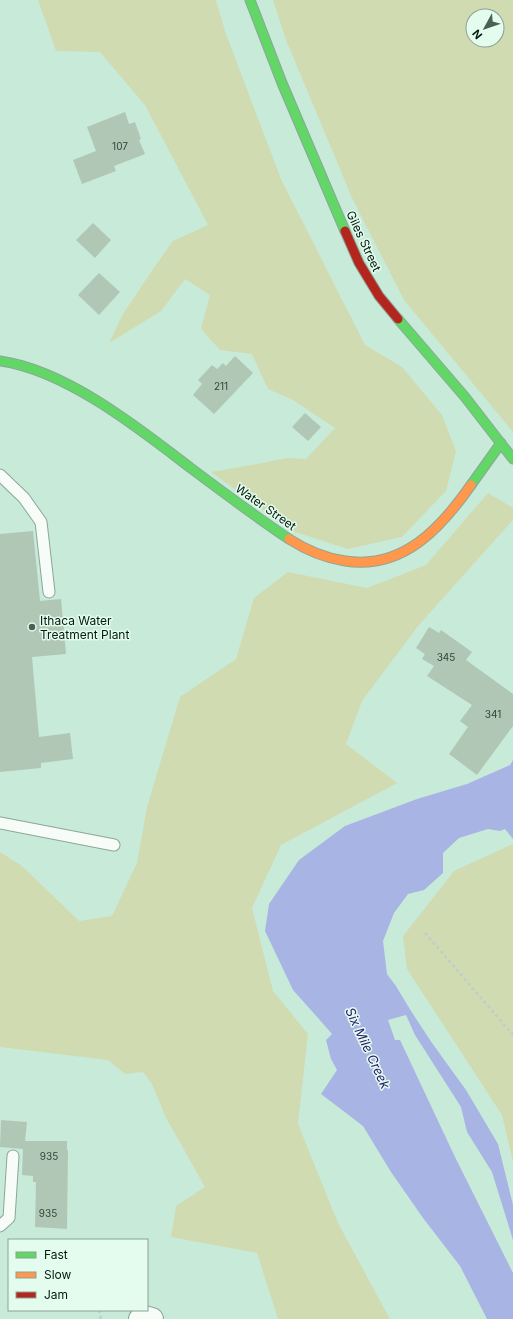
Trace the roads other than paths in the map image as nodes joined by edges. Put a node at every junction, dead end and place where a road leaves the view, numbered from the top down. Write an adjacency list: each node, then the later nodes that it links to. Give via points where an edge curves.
1 (250, 0): 3 (street, Giles Street, via 358,263 379,296)
2 (0, 360): 3 (street, Water Street, via 34,369 121,416 300,546 346,562 384,560 402,553 424,539 441,524)
3 (501, 443): 4 (street, Giles Street)
4 (513, 459)
5 (0, 475): 6 (lane, via 24,498 41,522)
6 (49, 592)
7 (0, 823): 8 (lane)
8 (114, 846)
9 (13, 1156): 10 (lane, via 9,1218)
10 (0, 1226)
11 (140, 1319): 12 (street)
12 (152, 1319)

